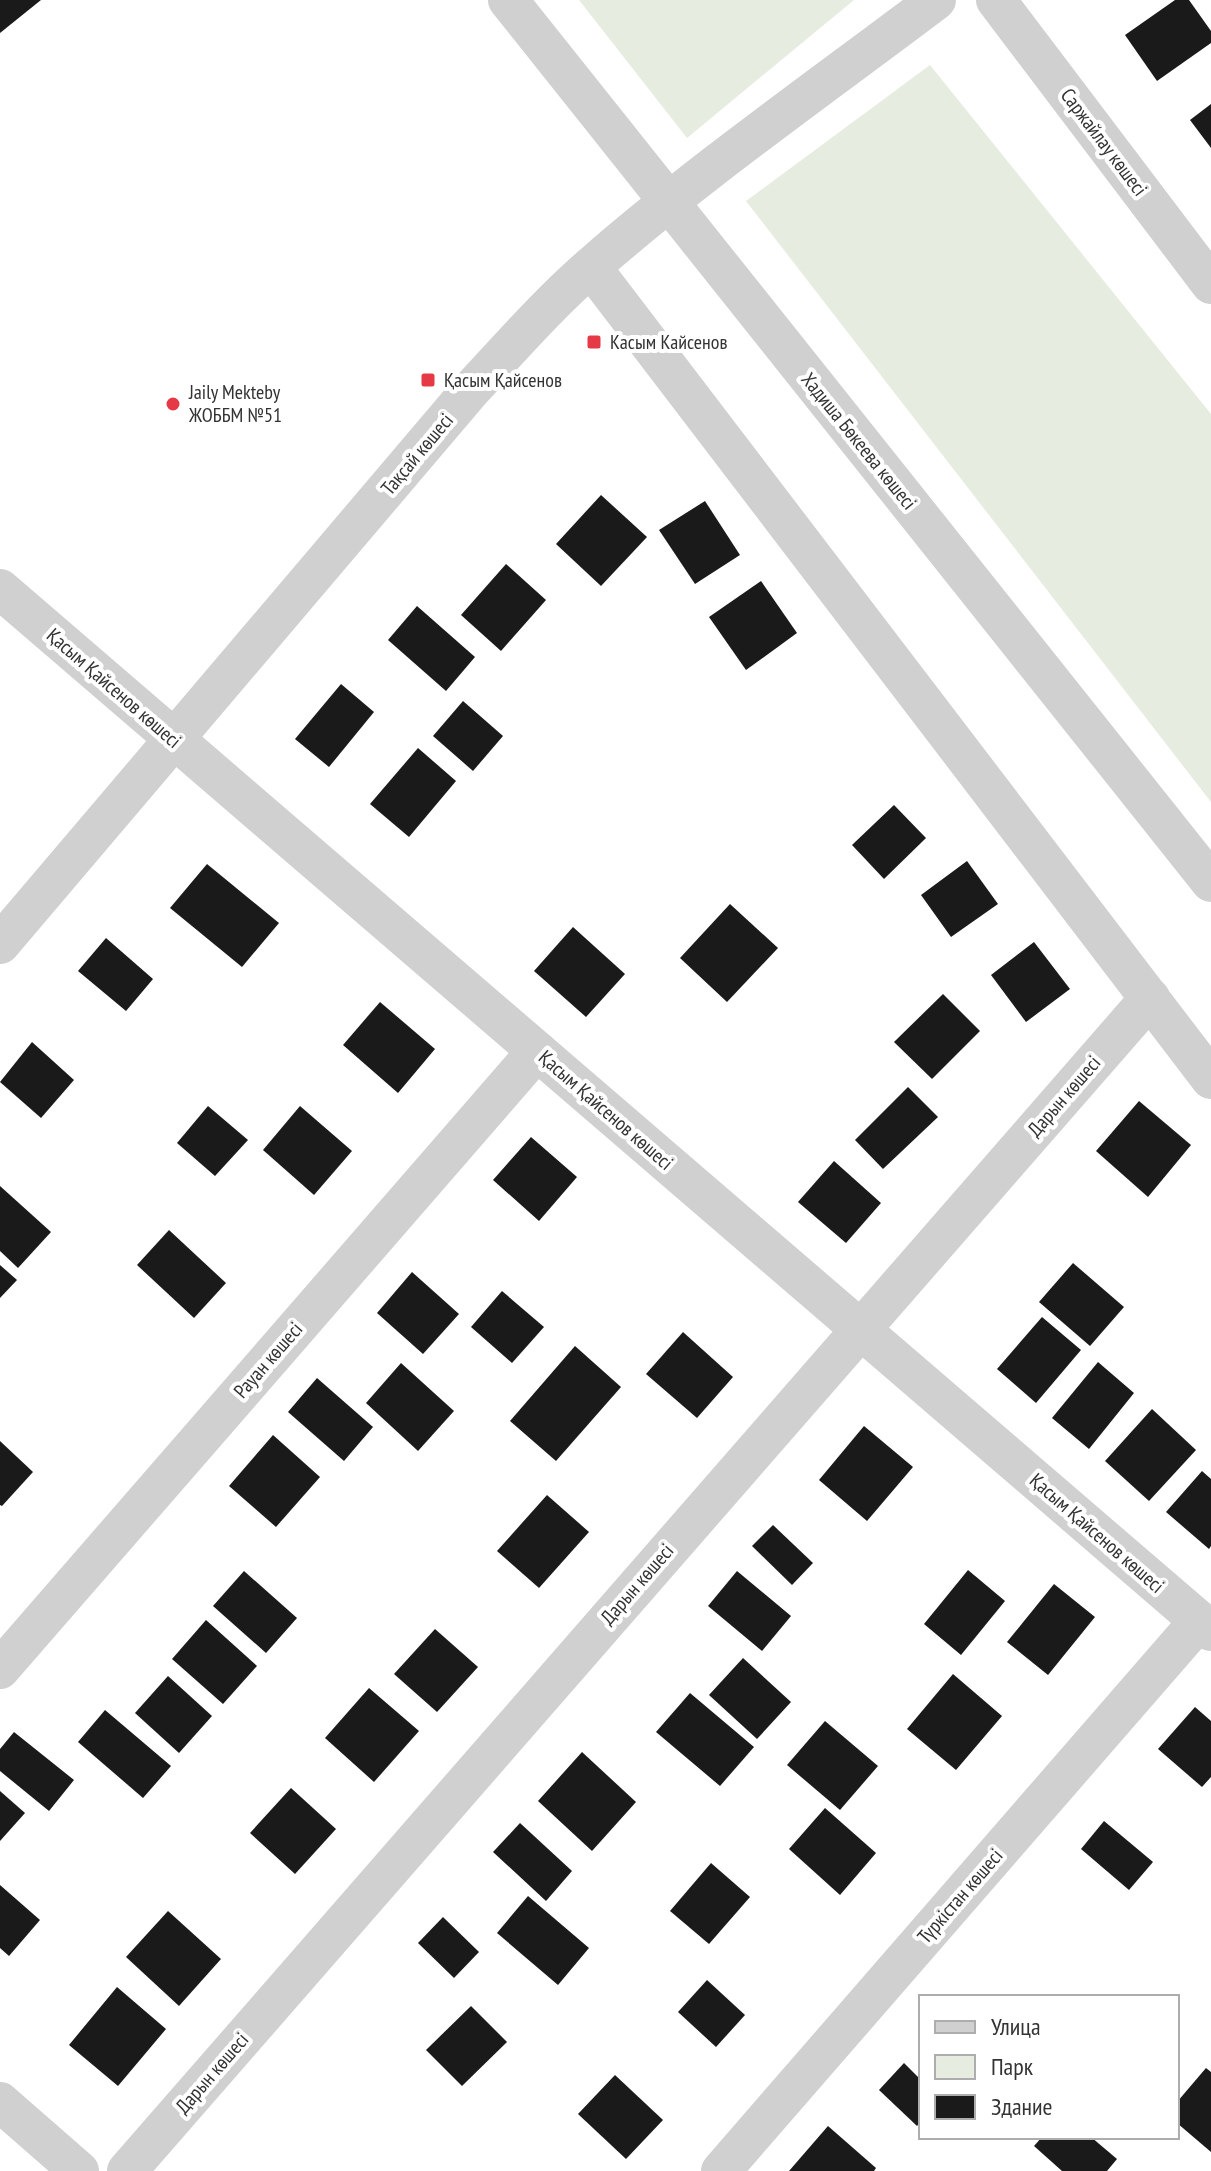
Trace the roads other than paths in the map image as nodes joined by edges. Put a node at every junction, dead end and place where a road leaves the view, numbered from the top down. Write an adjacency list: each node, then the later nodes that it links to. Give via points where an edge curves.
1 (508, 0): 4 (street, Хадиша Бөкеева көшесі)
2 (936, 0): 4 (street, Тақсай көшесі)
3 (996, 0): 6 (street, Саржайлау көшесі)
4 (669, 202): 5 (street, Тақсай көшесі); 9 (street, Хадиша Бөкеева көшесі)
5 (591, 267): 8 (street, Тақсай көшесі, via 469,392); 11 (street)
6 (1211, 284)
7 (0, 589): 8 (street, Қасым Қайсенов көшесі)
8 (175, 741): 10 (street, Тақсай көшесі); 12 (street, Қасым Қайсенов көшесі)
9 (1211, 882)
10 (0, 944)
11 (1150, 998): 13 (street); 14 (street, Дарын көшесі)
12 (537, 1051): 14 (street, Қасым Қайсенов көшесі); 16 (street, Рауан көшесі)
13 (1211, 1079)
14 (859, 1328): 15 (street, Қасым Қайсенов көшесі); 19 (street, Дарын көшесі)
15 (1205, 1626): 20 (street, Түркістан көшесі)
16 (0, 1669)
17 (0, 2102): 18 (street)
18 (79, 2171)
19 (127, 2171)
20 (721, 2171)

